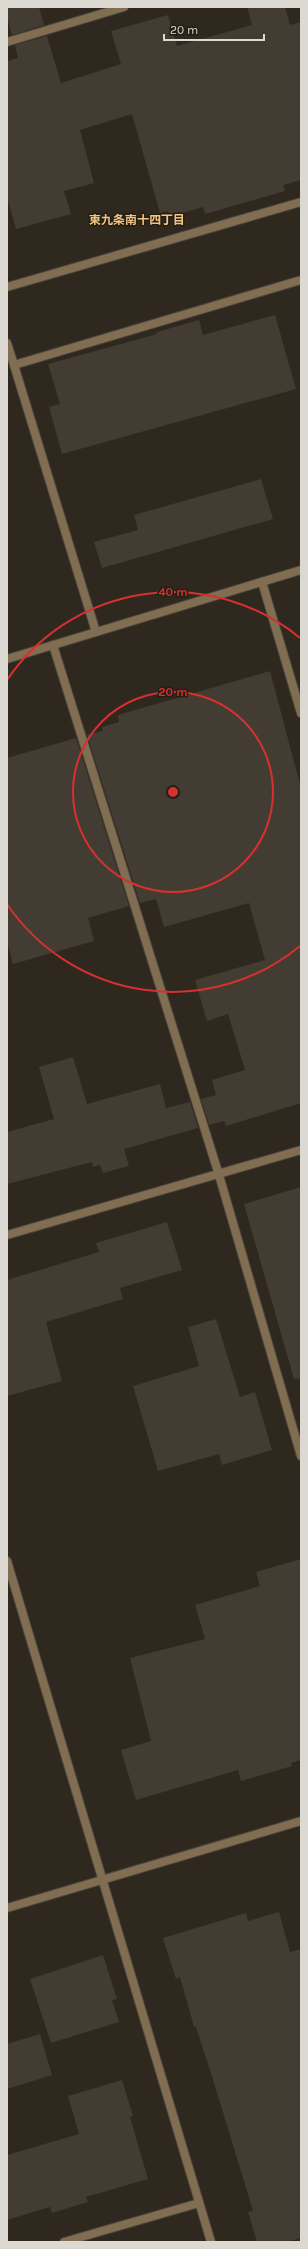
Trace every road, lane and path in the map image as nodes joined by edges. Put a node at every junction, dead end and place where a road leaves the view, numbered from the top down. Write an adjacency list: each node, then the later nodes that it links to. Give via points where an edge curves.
1 (124, 7): 2 (street)
2 (7, 42)
3 (301, 202): 5 (street)
4 (301, 280): 7 (street)
5 (7, 287)
6 (7, 343): 7 (street)
7 (14, 365): 10 (street)
8 (301, 570): 9 (street)
9 (262, 582): 10 (street); 13 (street)
10 (96, 632): 11 (street)
11 (53, 645): 12 (street); 15 (street)
12 (7, 659)
13 (301, 713)
14 (301, 1150): 15 (street)
15 (219, 1175): 16 (street); 17 (street)
16 (7, 1236)
17 (301, 1456)
18 (7, 1563): 20 (street)
19 (301, 1821): 20 (street)
20 (103, 1880): 21 (street); 22 (street)
21 (7, 1908)
22 (199, 2202): 23 (street); 24 (street)
23 (64, 2242)
24 (211, 2242)

